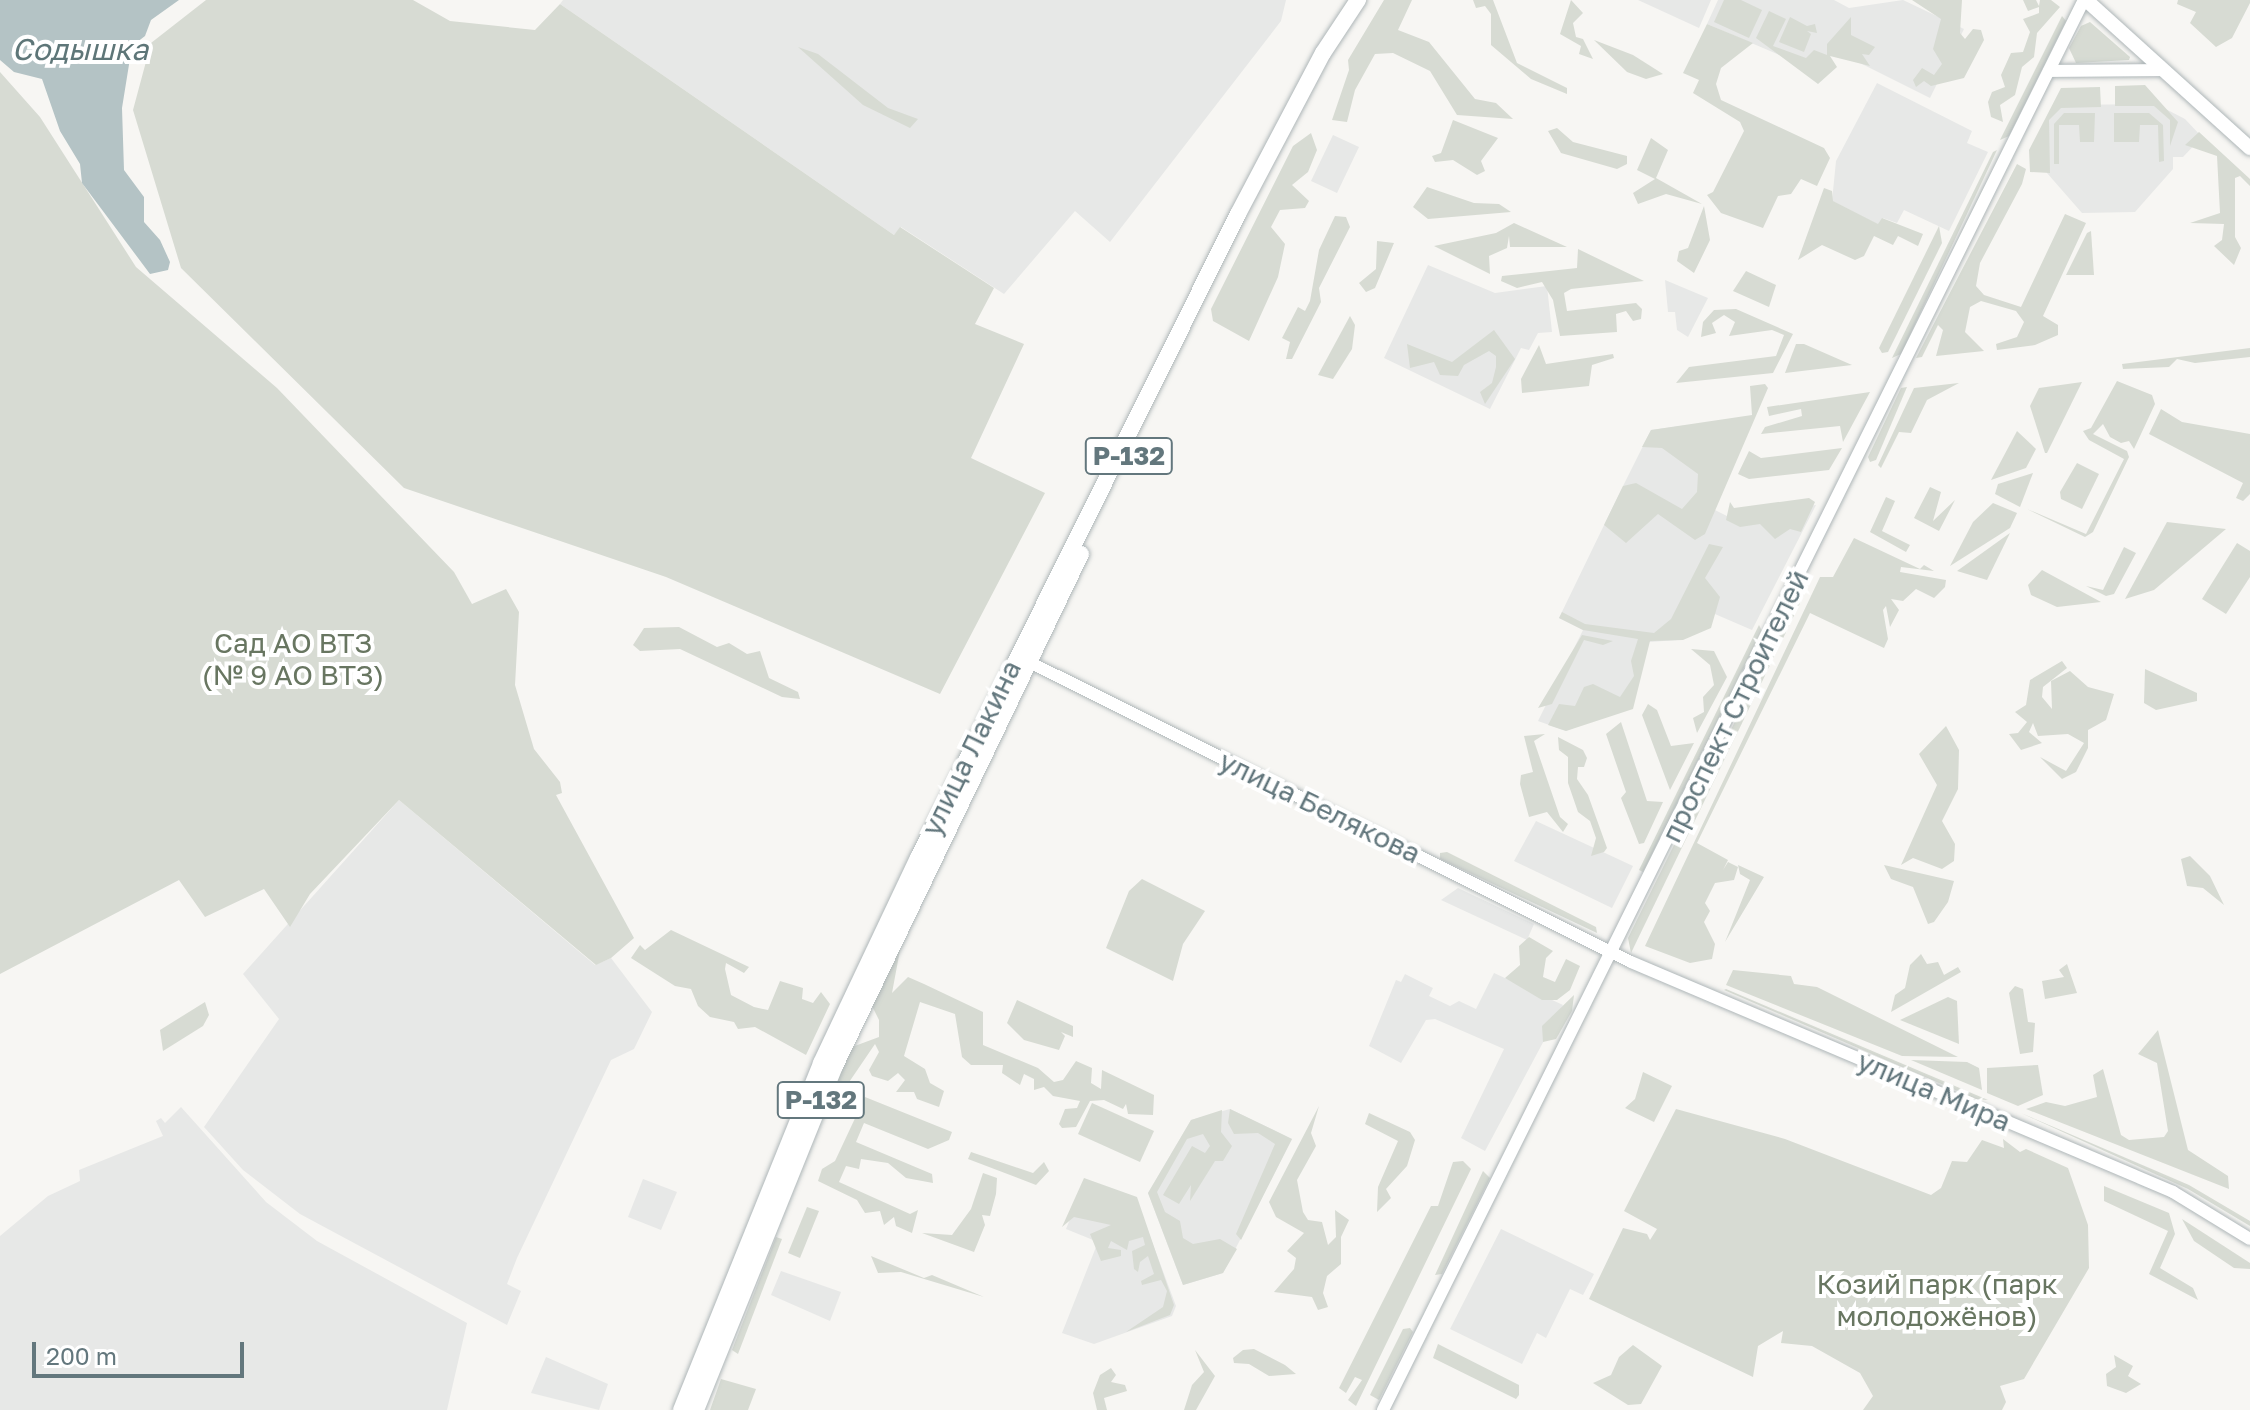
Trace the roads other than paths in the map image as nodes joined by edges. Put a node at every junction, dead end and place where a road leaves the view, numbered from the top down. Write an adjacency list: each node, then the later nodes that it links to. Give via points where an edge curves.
1 (1358, 0): 10 (highway, улица Лакина / Р-132, via 1296,103 888,920 816,1076)
2 (1370, 0): 7 (highway, улица Лакина / Р-132, via 1303,108)
3 (2085, 0): 4 (main road); 5 (main road, проспект Строителей)
4 (2164, 70): 5 (main road); 6 (main road)
5 (2049, 71): 8 (main road, проспект Строителей)
6 (2250, 148)
7 (1027, 661): 8 (main road, улица Белякова); 11 (highway, улица Лакина / Р-132, via 835,1066)
8 (1613, 952): 9 (main road, улица Мира, via 2173,1192); 12 (main road, проспект Строителей)
9 (2250, 1239)
10 (681, 1410)
11 (696, 1410)
12 (1383, 1410)

